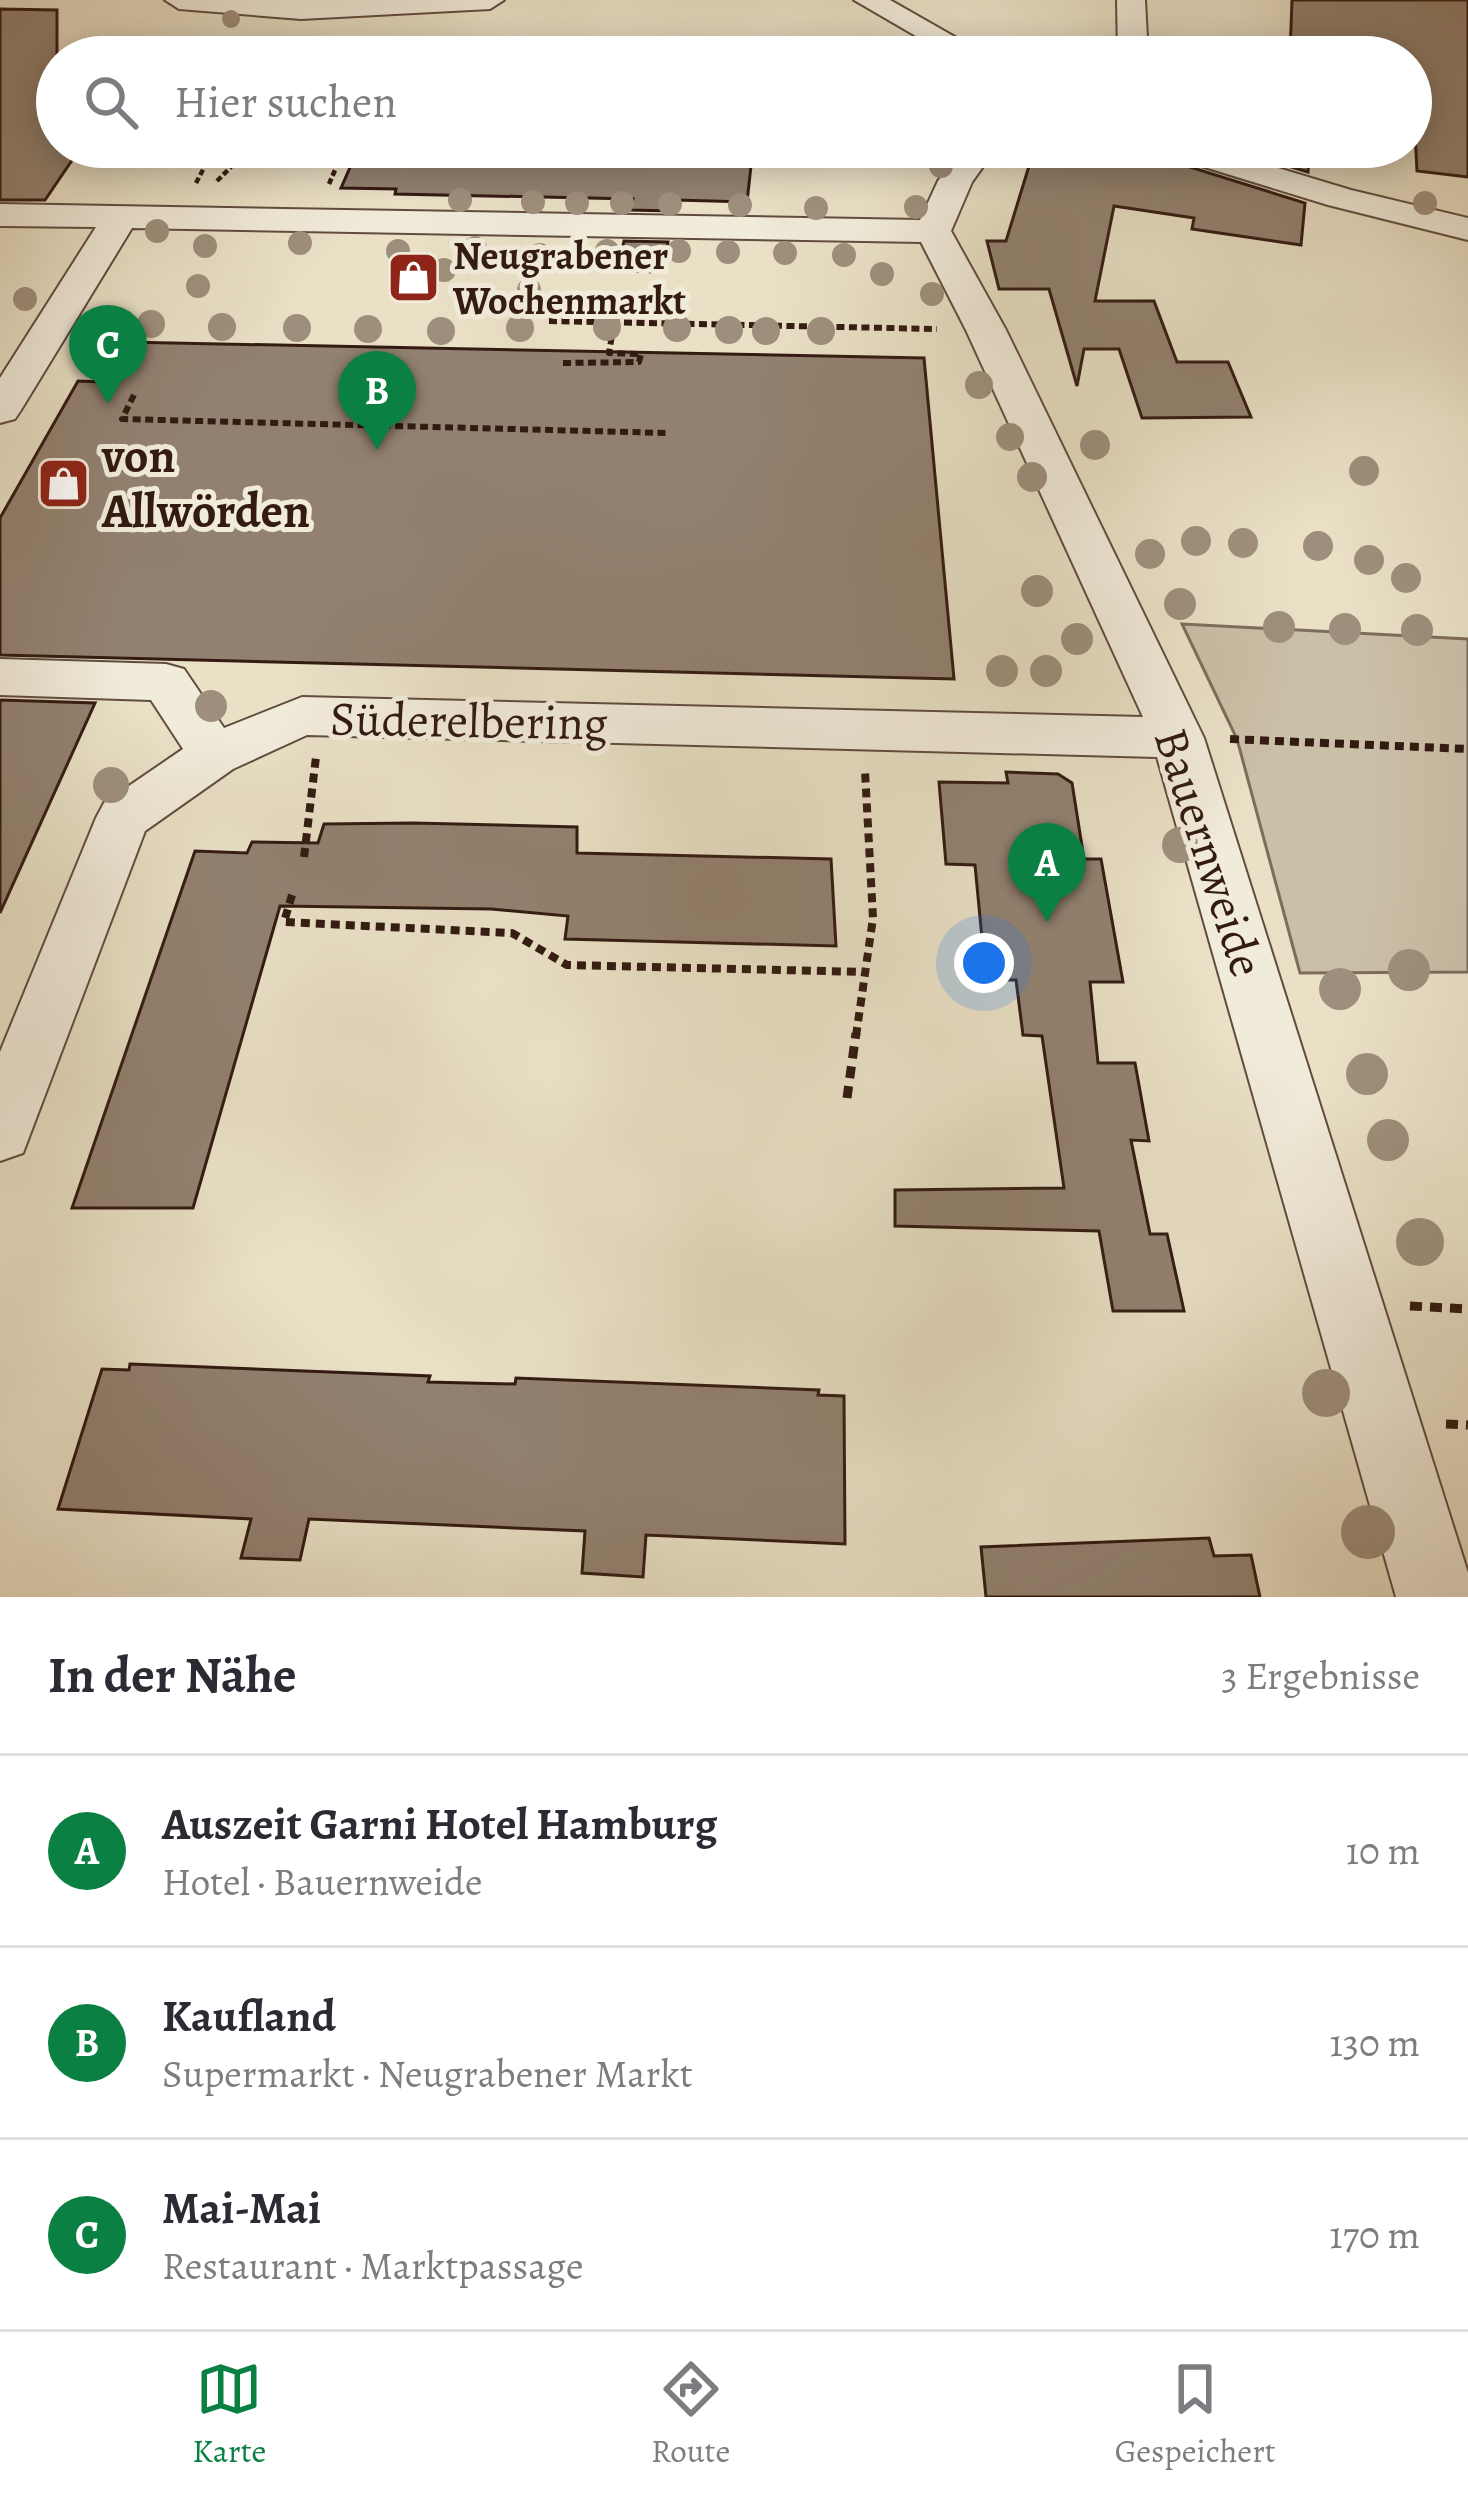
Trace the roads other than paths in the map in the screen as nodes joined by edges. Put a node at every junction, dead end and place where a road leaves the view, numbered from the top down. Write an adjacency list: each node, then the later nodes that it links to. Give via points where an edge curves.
1 (179, 0): 2 (street, via 325,10)
2 (490, 0)
3 (868, 0): 5 (street)
4 (1131, 0): 6 (street)
5 (936, 36)
6 (1132, 36)
7 (965, 168): 12 (street)
8 (1242, 168): 11 (street)
9 (0, 215): 10 (street)
10 (120, 218): 12 (street); 13 (street)
11 (1468, 229)
12 (933, 231): 15 (street, Bauernweide)
13 (0, 410)
14 (0, 677): 16 (street, via 166,682)
15 (1178, 738): 16 (street, Süderelbering, via 302,716); 18 (street, Bauernweide)
16 (214, 755): 17 (street, Süderelbering, via 123,818)
17 (0, 1131)
18 (1436, 1597)

